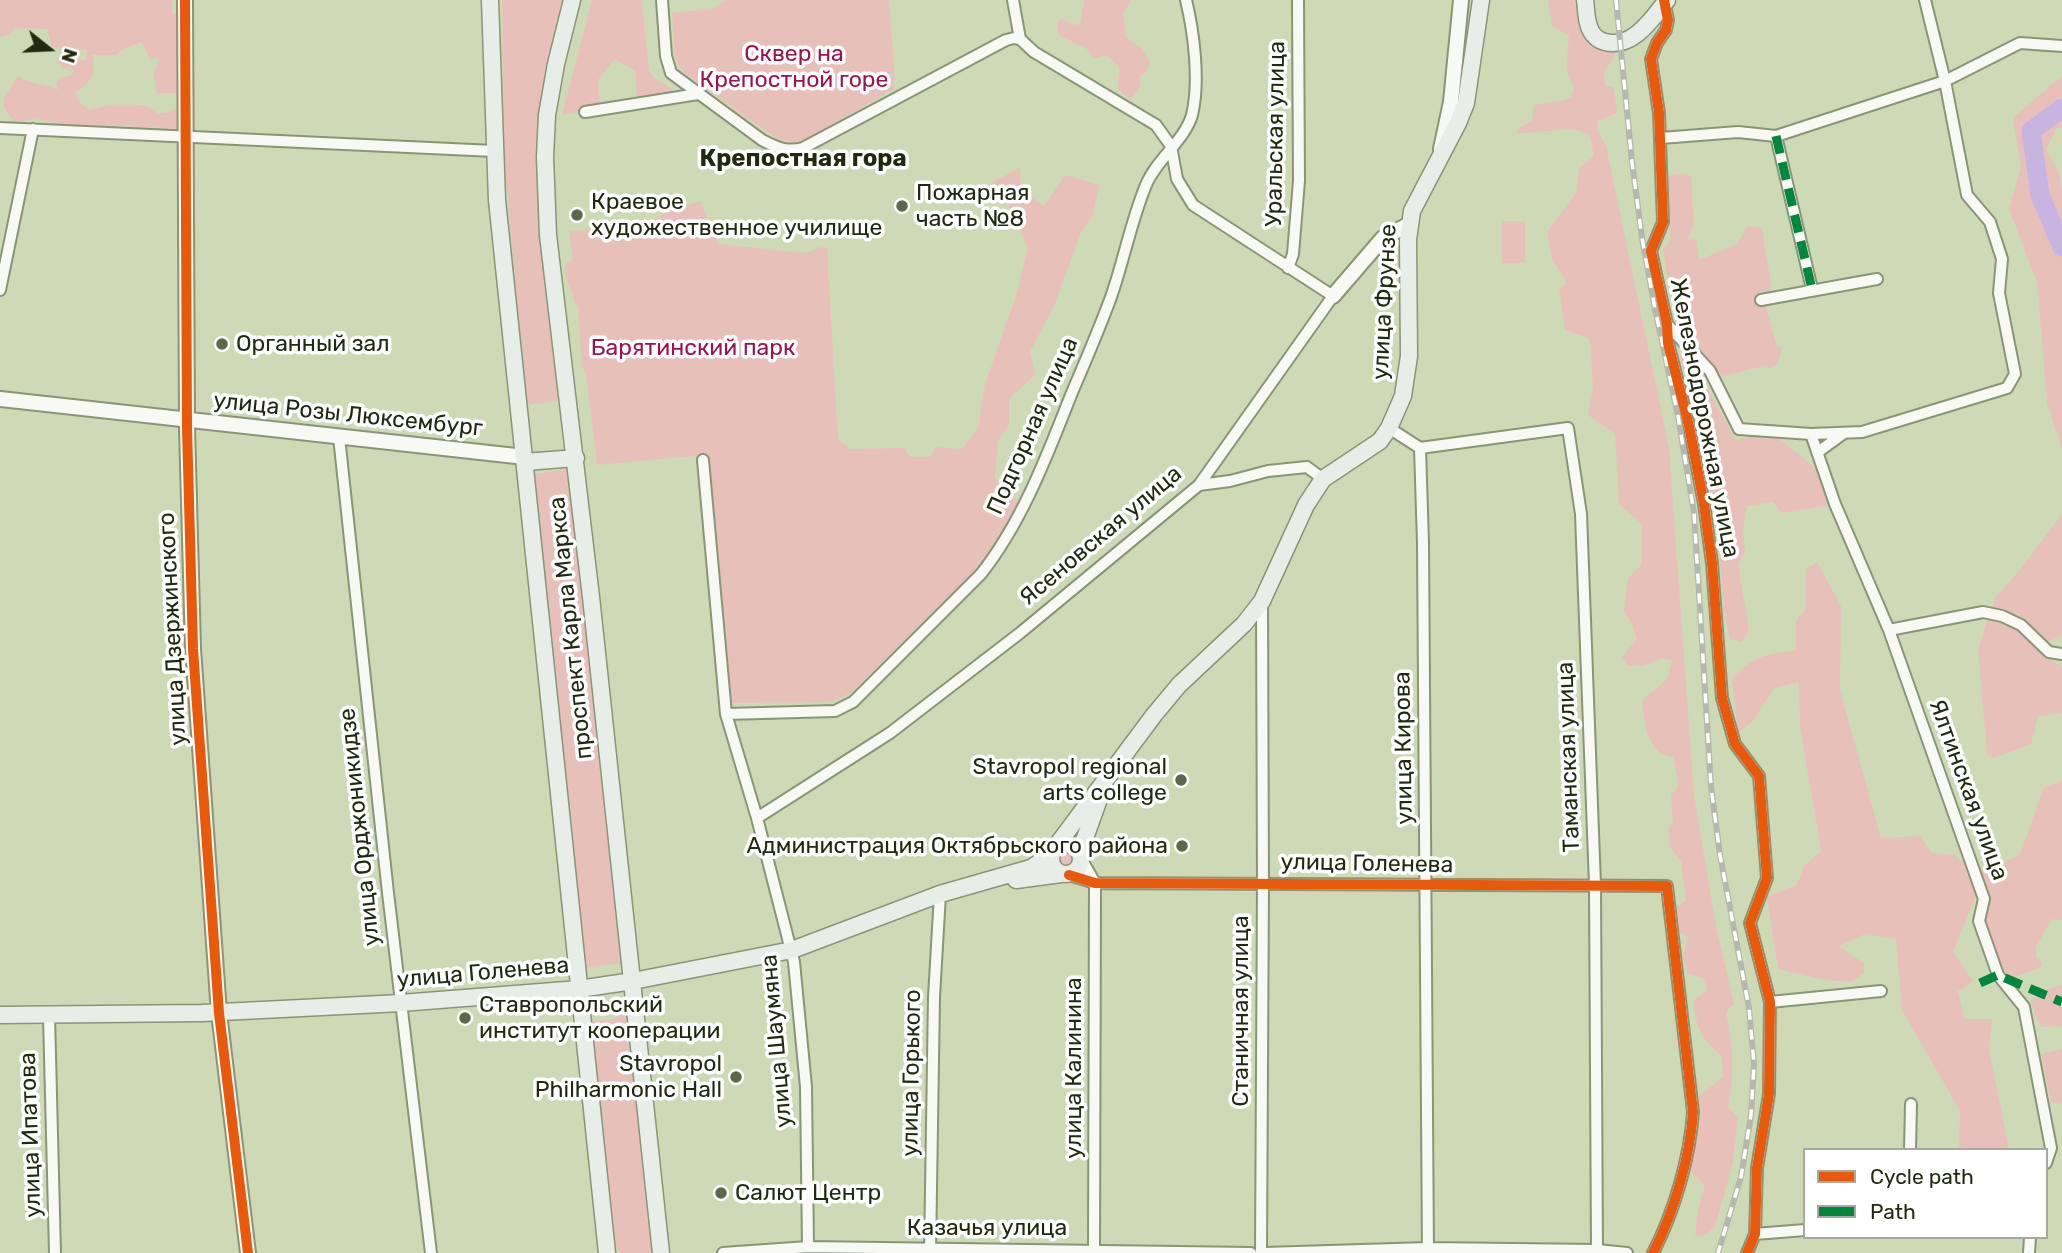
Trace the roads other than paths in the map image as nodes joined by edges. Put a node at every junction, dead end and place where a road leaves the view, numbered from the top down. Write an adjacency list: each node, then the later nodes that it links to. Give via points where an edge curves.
1 (185, 0): 20 (street, улица Дзержинского)
2 (490, 0): 24 (main road, проспект Карла Маркса)
3 (572, 0): 42 (main road, проспект Карла Маркса, via 550,94 545,157 548,235)
4 (662, 0): 16 (street, via 668,66)
5 (1013, 0): 13 (street)
6 (1186, 0): 23 (street, Подгорная улица, via 1192,26 1195,96 1185,133)
7 (1298, 0): 27 (street, Уральская улица, via 1299,181)
8 (1461, 0): 25 (street, via 1451,102)
9 (1481, 0): 25 (main road, улица Фрунзе, via 1466,103)
10 (1585, 0): 12 (main road, via 1594,36 1612,44 1634,37)
11 (1925, 0): 15 (street)
12 (1665, 1): 22 (street, Железнодорожная улица, via 1666,30 1651,59)
13 (1020, 39): 16 (street, via 1006,40 792,150 762,140); 23 (street, via 1034,52 1156,125)
14 (2062, 46): 15 (street, via 2020,43)
15 (1945, 81): 21 (street); 37 (street, via 1967,195 1990,222 2002,259 1999,293 2015,374 2007,388)
16 (698, 94): 17 (street)
17 (585, 112)
18 (0, 128): 19 (street)
19 (33, 129): 20 (street); 30 (street)
20 (185, 135): 24 (street); 35 (street, улица Дзержинского)
21 (1776, 136): 22 (street, via 1738,132); 29 (street)
22 (1661, 138): 33 (street, Железнодорожная улица, via 1663,222 1651,251)
23 (1171, 146): 27 (street, via 1177,179 1193,205); 50 (street, Подгорная улица, via 1146,183 1111,297 1044,462 1004,542 981,574 853,702 835,711)
24 (494, 151): 43 (main road, проспект Карла Маркса)
25 (1439, 157): 26 (main road, улица Фрунзе)
26 (1410, 224): 31 (street, Ясеновская улица, via 1383,238); 36 (main road, улица Фрунзе, via 1409,356 1403,396)
27 (1288, 268): 31 (street)
28 (1877, 279): 29 (street)
29 (1812, 289): 32 (street)
30 (0, 290)
31 (1333, 296): 46 (street, Ясеновская улица)
32 (1761, 300)
33 (1667, 324): 38 (street, via 1710,371 1739,429); 65 (street, Железнодорожная улица, via 1704,504 1723,698 1735,744 1759,776 1767,878 1750,923)
34 (0, 399): 35 (street, улица Розы Люксембург)
35 (187, 420): 39 (street, улица Розы Люксембург); 67 (street, улица Дзержинского, via 192,649)
36 (1389, 428): 40 (street); 45 (main road, улица Фрунзе, via 1380,440)
37 (1845, 433): 38 (street); 41 (street)
38 (1811, 434): 41 (street, Ялтинская улица)
39 (340, 437): 43 (street, улица Розы Люксембург); 66 (street, улица Орджоникидзе)
40 (1420, 448): 58 (street, Таманская улица, via 1568,428 1581,514); 59 (street, улица Кирова)
41 (1818, 452): 48 (street, Ялтинская улица)
42 (576, 458): 43 (main road); 62 (main road, проспект Карла Маркса)
43 (525, 460): 63 (main road, проспект Карла Маркса)
44 (703, 460): 50 (street, улица Шаумяна)
45 (1323, 479): 46 (street, via 1307,467); 47 (main road, улица Фрунзе, via 1306,505)
46 (1199, 485): 52 (street, Ясеновская улица, via 890,733)
47 (1262, 601): 51 (main road, улица Фрунзе, via 1179,685); 57 (street, Станичная улица)
48 (1889, 630): 49 (street, via 1983,612 2021,625 2049,652); 72 (street, Ялтинская улица, via 1984,899 1979,921 1998,975 2024,1007 2051,1148)
49 (2062, 654)
50 (726, 714): 52 (street, улица Шаумяна)
51 (1117, 766): 53 (main road, улица Фрунзе); 54 (main road, улица Фрунзе, via 1098,800)
52 (757, 818): 61 (street, улица Шаумяна)
53 (1052, 852): 54 (main road, via 1068,844); 55 (main road, via 1051,864); 60 (main road, улица Голенева, via 1031,867)
54 (1081, 856): 55 (main road, via 1080,867); 56 (street)
55 (1065, 874): 56 (street, улица Голенева); 60 (main road, улица Голенева)
56 (1095, 883): 57 (street, улица Голенева); 77 (street, улица Калинина)
57 (1264, 884): 59 (street, улица Голенева); 87 (street, Станичная улица)
58 (1595, 885): 59 (street, улица Голенева); 79 (street, Таманская улица); 89 (street, улица Голенева, via 1667,886 1693,1112 1691,1140)
59 (1427, 886): 78 (street, улица Кирова)
60 (948, 892): 61 (main road, улица Голенева); 76 (street, улица Горького, via 934,997)
61 (793, 956): 62 (main road, улица Голенева); 75 (street, улица Шаумяна, via 806,1087)
62 (633, 981): 63 (main road, улица Голенева); 84 (main road, проспект Карла Маркса)
63 (579, 989): 66 (main road, улица Голенева); 83 (main road, проспект Карла Маркса)
64 (1881, 991): 65 (street)
65 (1770, 1002): 74 (street, Железнодорожная улица, via 1769,1094 1757,1168)
66 (401, 1003): 67 (main road, улица Голенева); 82 (street, улица Орджоникидзе)
67 (219, 1013): 69 (main road, улица Голенева); 81 (street, улица Дзержинского)
68 (0, 1016): 69 (main road, улица Голенева)
69 (49, 1016): 80 (street, улица Ипатова)
70 (1911, 1104): 71 (street)
71 (1910, 1148)
72 (2048, 1157)
73 (1803, 1230): 74 (street)
74 (1755, 1234): 90 (street, Железнодорожная улица)
75 (808, 1247): 76 (street, Казачья улица); 85 (street, Казачья улица)
76 (930, 1251): 77 (street, Казачья улица)
77 (1094, 1251): 86 (street, Казачья улица)
78 (1428, 1251): 79 (street); 87 (street)
79 (1597, 1251): 88 (street)
80 (55, 1253)
81 (248, 1253)
82 (431, 1253)
83 (607, 1253)
84 (661, 1253)
85 (723, 1253)
86 (1251, 1253)
87 (1262, 1253)
88 (1627, 1253)
89 (1653, 1253)
90 (1747, 1253)

